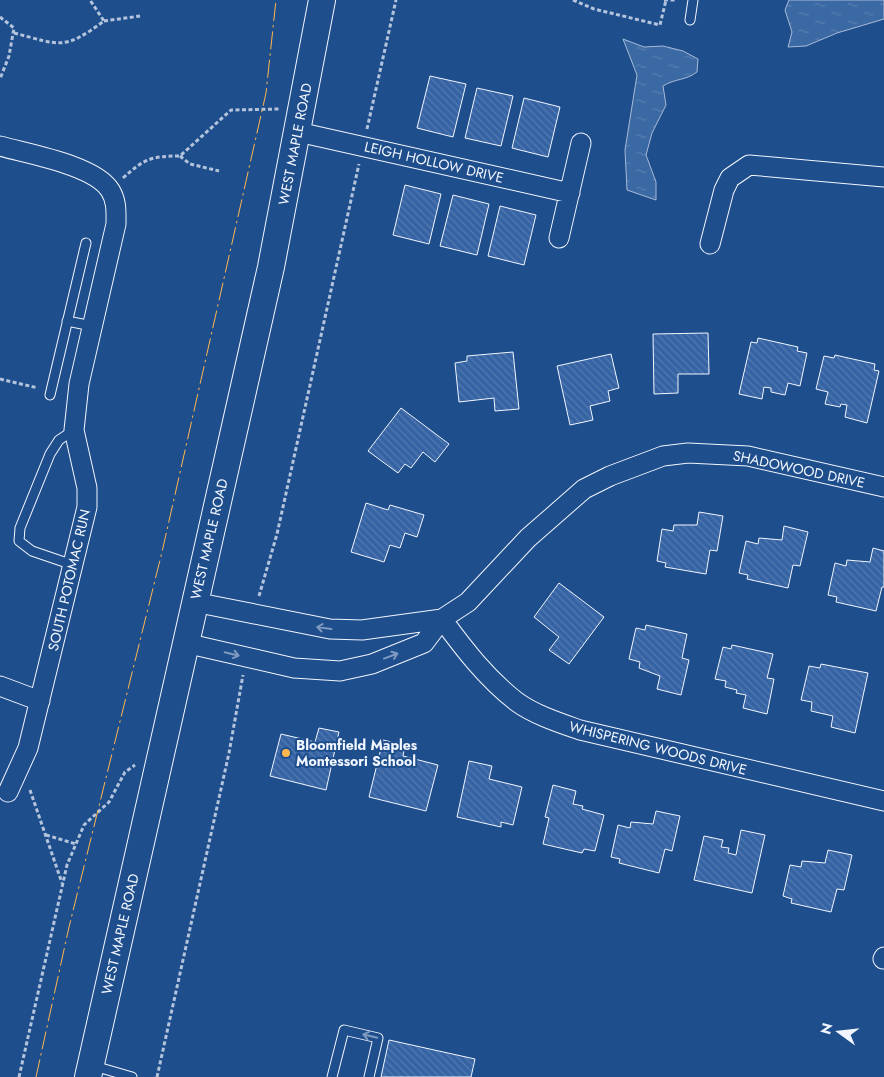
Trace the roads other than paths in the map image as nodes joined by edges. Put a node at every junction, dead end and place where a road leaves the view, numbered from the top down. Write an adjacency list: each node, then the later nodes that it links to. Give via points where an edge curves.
1 (322, 0): 4 (main road, WEST MAPLE ROAD)
2 (693, 0): 3 (lane)
3 (690, 20)
4 (300, 120): 8 (street, LEIGH HOLLOW DRIVE, via 363,145); 18 (main road, WEST MAPLE ROAD, via 271,267)
5 (581, 143): 8 (street)
6 (0, 146): 13 (street, SOUTH POTOMAC RUN, via 72,167 92,175 110,189 116,205 116,224)
7 (884, 177): 11 (street, via 749,164 730,178 724,190)
8 (570, 193): 9 (street)
9 (559, 238)
10 (86, 243): 12 (lane)
11 (710, 244)
12 (67, 321): 13 (lane); 14 (lane)
13 (92, 326): 15 (street, SOUTH POTOMAC RUN, via 79,384)
14 (50, 395)
15 (74, 430): 17 (street, SOUTH POTOMAC RUN, via 87,488 87,507); 17 (lane, via 58,440 50,454 20,528 19,541 32,551)
16 (884, 487): 19 (street, SHADOWOOD DRIVE, via 748,456 688,452 663,456 584,489 528,538 468,602)
17 (73, 565): 22 (street, SOUTH POTOMAC RUN)
18 (194, 602): 19 (street, SHADOWOOD DRIVE, one-way to 18, via 362,630 330,629); 20 (main road, WEST MAPLE ROAD)
19 (442, 619): 20 (street, SHADOWOOD DRIVE, one-way to 19, via 294,668 340,671 372,664 424,643); 24 (street, WHISPERING WOODS DRIVE, via 470,658 518,703 557,722)
20 (185, 643): 25 (main road, WEST MAPLE ROAD)
21 (0, 686): 22 (street)
22 (40, 700): 23 (street, SOUTH POTOMAC RUN, via 28,748)
23 (8, 792)
24 (884, 801)
25 (90, 1071): 26 (lane)
26 (132, 1077)
27 (332, 1077): 28 (lane, one-way to 27, via 378,1038 344,1030)
28 (369, 1077)

